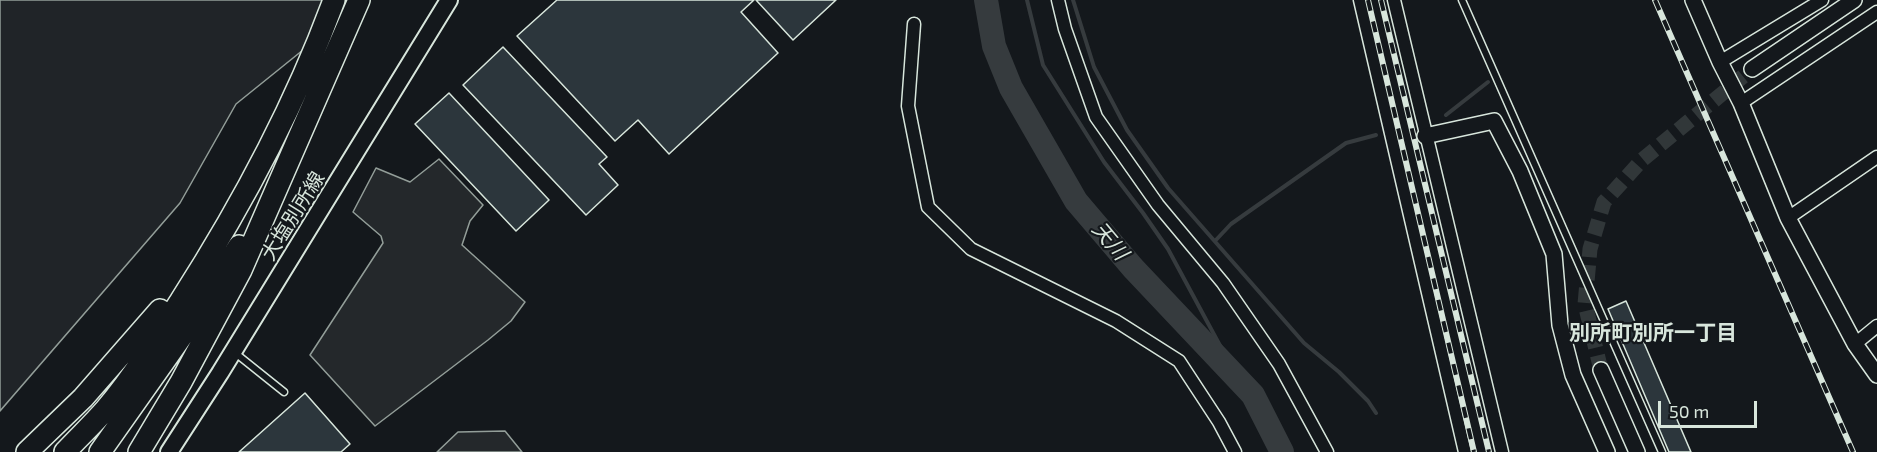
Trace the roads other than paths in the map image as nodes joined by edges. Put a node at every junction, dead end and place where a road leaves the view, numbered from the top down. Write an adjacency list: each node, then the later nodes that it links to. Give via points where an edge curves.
1 (334, 0): 16 (highway)
2 (359, 0): 16 (highway)
3 (449, 0): 22 (main road, 大塩別所線)
4 (1058, 0): 35 (street, via 1096,117 1273,355)
5 (1360, 0): 36 (street)
6 (1394, 0): 17 (street)
7 (1462, 0): 40 (lane)
8 (1693, 0): 13 (street)
9 (1822, 0): 13 (street)
10 (1854, 0): 14 (street)
11 (1877, 12): 15 (street)
12 (914, 24): 34 (street, via 908,106 928,207 971,249 1116,321 1179,361)
13 (1720, 62): 15 (street)
14 (1752, 69)
15 (1742, 103): 19 (street)
16 (294, 122): 26 (highway, via 233,255 184,333); 27 (highway, via 139,335 83,398); 32 (highway, via 241,270)
17 (1425, 136): 37 (street); 38 (street, via 1494,122 1520,171 1554,254 1560,325 1573,375)
18 (1877, 157): 19 (street)
19 (1788, 218): 21 (street)
20 (1877, 326): 21 (street)
21 (1855, 344): 24 (street)
22 (233, 351): 25 (lane); 33 (main road, 大塩別所線)
23 (1601, 370): 39 (street)
24 (1877, 375)
25 (284, 392)
26 (114, 414): 28 (highway); 29 (highway); 30 (highway); 31 (highway)
27 (27, 452)
28 (65, 452)
29 (74, 452)
30 (94, 452)
31 (100, 452)
32 (140, 452)
33 (169, 452)
34 (1235, 452)
35 (1327, 452)
36 (1465, 452)
37 (1502, 452)
38 (1607, 452)
39 (1638, 452)
40 (1662, 452)

